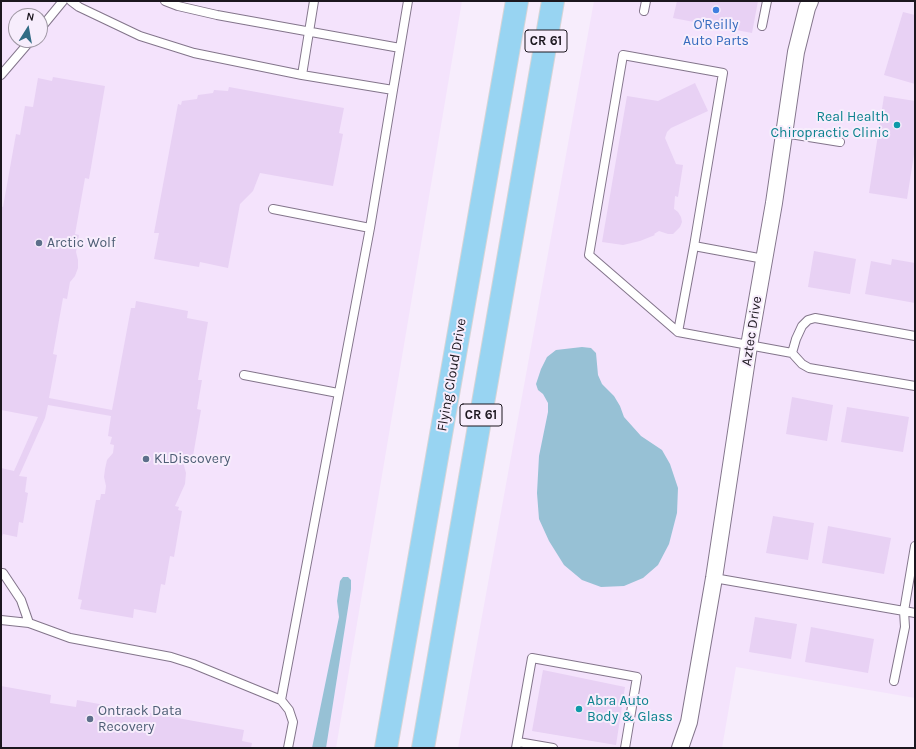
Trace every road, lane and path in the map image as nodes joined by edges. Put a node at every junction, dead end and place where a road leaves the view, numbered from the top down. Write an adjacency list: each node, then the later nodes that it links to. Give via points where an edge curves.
1 (63, 1): 12 (lane)
2 (71, 1): 18 (lane, via 140,36 194,53)
3 (165, 1): 14 (lane, via 217,16)
4 (314, 1): 14 (lane)
5 (408, 1): 16 (lane)
6 (517, 1): 44 (main road, Flying Cloud Drive / CR 61)
7 (553, 1): 45 (main road, CR 61)
8 (646, 1): 11 (lane)
9 (767, 1): 13 (lane)
10 (810, 1): 20 (street, Aztec Drive, via 796,52)
11 (644, 11)
12 (48, 19)
13 (762, 26)
14 (309, 32): 16 (lane); 18 (lane)
15 (23, 48): 17 (lane)
16 (400, 48): 19 (lane)
17 (1, 75)
18 (302, 75): 19 (lane)
19 (393, 90): 23 (lane)
20 (784, 133): 21 (lane); 25 (street, Aztec Drive)
21 (840, 142)
22 (273, 209): 23 (lane)
23 (370, 228): 32 (lane)
24 (694, 246): 25 (lane); 26 (lane); 26 (lane, via 723,73 622,56 589,255)
25 (764, 259): 28 (street, Aztec Drive)
26 (678, 332): 28 (lane)
27 (915, 336): 29 (lane, via 815,318 802,326)
28 (749, 346): 29 (lane); 35 (street, Aztec Drive)
29 (792, 353): 31 (lane, via 809,368)
30 (244, 375): 32 (lane)
31 (915, 386)
32 (338, 393): 41 (lane)
33 (915, 546): 36 (lane)
34 (1, 573): 39 (lane, via 21,600)
35 (714, 578): 36 (lane); 48 (street, Aztec Drive, via 689,722)
36 (904, 611): 37 (lane); 40 (lane, via 905,627)
37 (915, 613)
38 (1, 620): 39 (lane)
39 (29, 622): 41 (lane, via 70,638 186,662)
40 (894, 681)
41 (281, 700): 43 (lane, via 289,710 293,722)
42 (517, 745): 46 (lane); 47 (lane, via 532,658 637,677)
43 (288, 748)
44 (386, 748)
45 (423, 748)
46 (553, 748)
47 (625, 748)
48 (680, 748)

